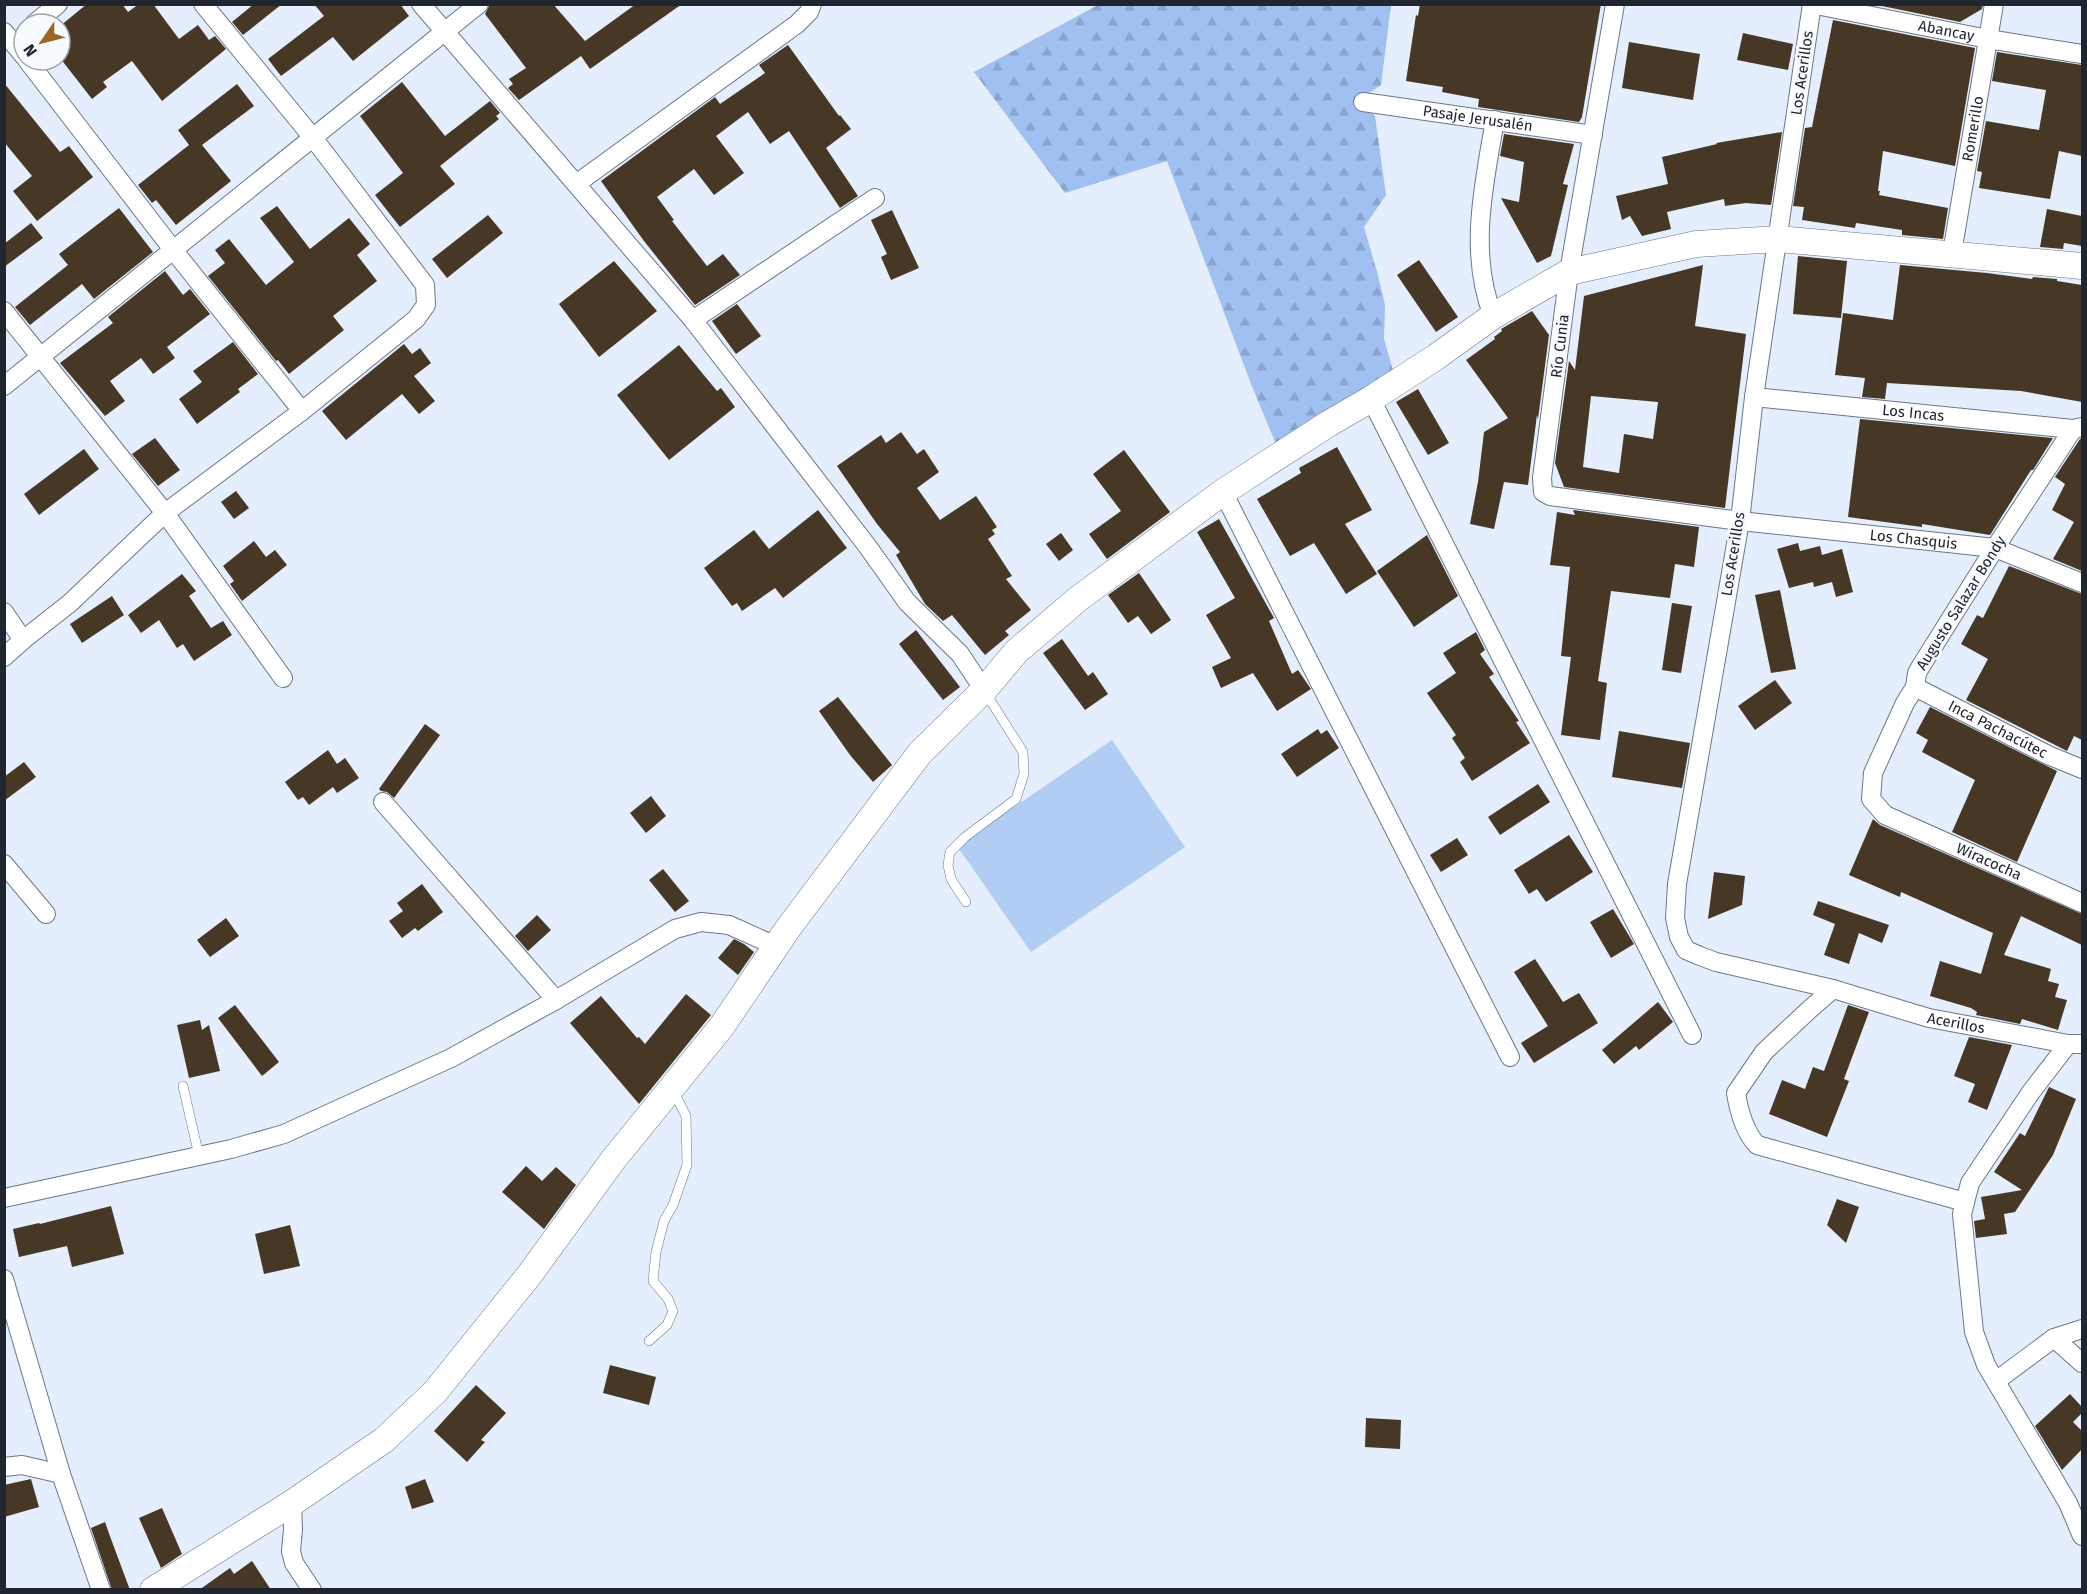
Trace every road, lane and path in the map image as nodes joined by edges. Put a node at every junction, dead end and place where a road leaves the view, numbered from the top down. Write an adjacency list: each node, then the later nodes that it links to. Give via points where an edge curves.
1 (203, 4): 15 (street)
2 (421, 4): 8 (street)
3 (479, 4): 8 (street)
4 (812, 4): 16 (street, via 797,24)
5 (1615, 4): 14 (street, Río Cunia)
6 (1994, 4): 9 (street, Romerillo)
7 (1812, 5): 9 (street, Abancay); 18 (street, Los Acerillos)
8 (444, 33): 15 (street); 16 (street)
9 (1988, 39): 10 (street, Abancay); 20 (street, Romerillo)
10 (2082, 54)
11 (36, 72): 19 (street)
12 (1363, 102): 13 (street, Pasaje Jerusalén)
13 (1495, 120): 14 (street, Pasaje Jerusalén); 24 (street, via 1479,236 1486,300)
14 (1593, 135): 22 (street, Río Cunia)
15 (314, 138): 19 (street); 30 (street, via 425,285 426,305 416,319)
16 (576, 184): 25 (street)
17 (875, 198): 25 (street)
18 (1778, 239): 20 (street); 22 (street, via 1696,244); 28 (street, Los Acerillos)
19 (174, 251): 26 (street); 30 (street)
20 (1952, 253): 21 (street)
21 (2082, 266)
22 (1569, 272): 24 (street); 34 (street, Río Cunia, via 1543,492)
23 (4, 311): 26 (street)
24 (1493, 316): 29 (street)
25 (693, 320): 42 (street, via 907,602 960,654)
26 (41, 357): 27 (street); 33 (street)
27 (4, 386)
28 (1754, 397): 31 (street, Los Incas); 34 (street, Los Acerillos)
29 (1371, 399): 32 (street); 53 (street)
30 (302, 411): 33 (street)
31 (2078, 428): 35 (street, Augusto Salazar Bondy)
32 (1223, 492): 42 (street, via 1078,599 1017,651); 55 (street)
33 (165, 513): 38 (street, via 70,603); 40 (street)
34 (1740, 521): 35 (street, Los Chasquis); 51 (street, Los Acerillos, via 1677,884 1675,918 1686,950 1716,962)
35 (1995, 548): 36 (street, Los Chasquis); 41 (street, Augusto Salazar Bondy, via 1921,666)
36 (2082, 584)
37 (4, 612): 38 (street)
38 (23, 640): 39 (street)
39 (4, 657)
40 (283, 678)
41 (1915, 687): 43 (street, Inca Pachacútec); 45 (street, Augusto Salazar Bondy, via 1873,773 1871,786 1871,799 1877,808)
42 (984, 690): 47 (lane, via 1023,752 1024,774 1016,799 950,852 951,879); 50 (street, via 920,753)
43 (2082, 769)
44 (383, 802): 52 (street)
45 (1896, 819): 48 (street, Wiracocha)
46 (4, 864): 49 (street)
47 (966, 902)
48 (2082, 903)
49 (46, 914)
50 (776, 946): 52 (street, via 729,925 701,922 675,929); 57 (street, via 722,1026)
51 (1833, 989): 54 (street, Acerillos, via 1929,1018); 60 (street, via 1764,1052 1737,1093 1749,1136 1757,1145)
52 (556, 1000): 58 (street, via 451,1058 284,1134)
53 (1692, 1035)
54 (2075, 1044): 60 (street, via 2031,1092 1970,1184)
55 (1510, 1057)
56 (183, 1086): 58 (lane)
57 (672, 1088): 64 (lane, via 686,1116 687,1165 664,1221 653,1281 673,1311 667,1325); 69 (street, via 435,1392 384,1440)
58 (199, 1156): 59 (street)
59 (4, 1198)
60 (1965, 1202): 66 (street, via 1962,1214 1974,1332)
61 (4, 1279): 68 (street)
62 (2082, 1329): 63 (street)
63 (2054, 1338): 65 (street); 66 (street)
64 (649, 1341)
65 (2082, 1363)
66 (1996, 1381): 70 (street, via 2068,1503)
67 (4, 1467): 68 (street, via 22,1465)
68 (62, 1474): 71 (street)
69 (292, 1503): 72 (street); 73 (street, via 291,1551 294,1563)
70 (2082, 1536)
71 (101, 1590)
72 (153, 1590)
73 (312, 1590)

